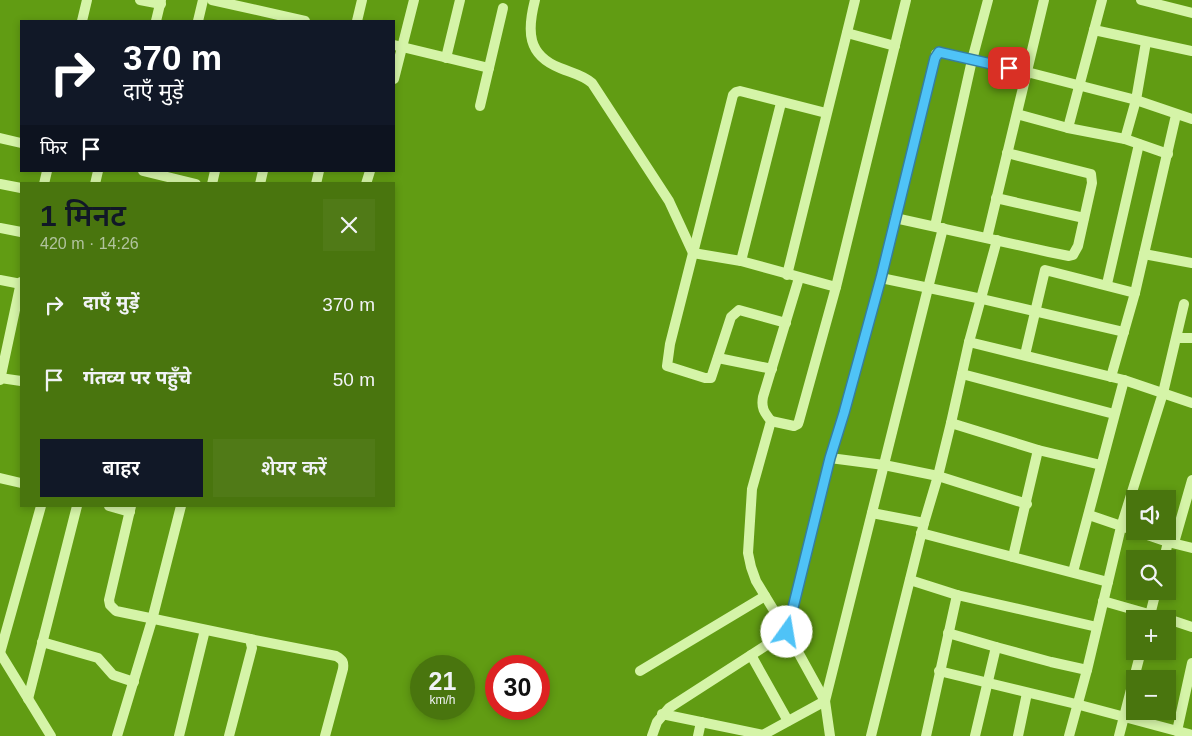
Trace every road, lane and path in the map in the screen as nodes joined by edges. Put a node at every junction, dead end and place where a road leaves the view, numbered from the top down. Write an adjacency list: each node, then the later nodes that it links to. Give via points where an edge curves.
1 (87, 0): 19 (street)
2 (140, 0): 15 (street)
3 (203, 0): 21 (street)
4 (212, 0): 17 (street)
5 (362, 0): 24 (street)
6 (414, 0): 28 (street)
7 (460, 0): 31 (street)
8 (535, 0): 64 (street, via 529,29 536,50 550,64 592,83 665,194)
9 (855, 0): 26 (street)
10 (906, 0): 29 (street)
11 (988, 0): 32 (street)
12 (1044, 0): 35 (street)
13 (1102, 0): 25 (street)
14 (1141, 0): 18 (street)
15 (161, 2): 20 (street)
16 (503, 8): 33 (street)
17 (257, 10): 22 (street); 23 (street)
18 (1192, 13)
19 (82, 20)
20 (156, 20)
21 (198, 20)
22 (254, 20)
23 (299, 20)
24 (357, 20)
25 (1094, 30): 27 (street); 36 (street)
26 (846, 33): 29 (street); 40 (street)
27 (1146, 42): 30 (street); 37 (street)
28 (398, 46): 31 (street); 34 (street)
29 (895, 46): 76 (street)
30 (1192, 52)
31 (446, 58): 33 (street)
32 (972, 60): 35 (street); 56 (street, via 936,54); 58 (street)
33 (489, 68): 39 (street)
34 (395, 70)
35 (1027, 72): 36 (street); 41 (street)
36 (1079, 86): 37 (street); 44 (street)
37 (1136, 100): 42 (street); 46 (street)
38 (781, 102): 40 (street); 64 (street, via 740,92 733,96); 66 (street)
39 (480, 106)
40 (826, 113): 69 (street)
41 (1016, 114): 44 (street); 49 (street)
42 (1176, 115): 43 (street); 50 (street)
43 (1192, 119)
44 (1068, 128): 46 (street)
45 (0, 138): 47 (street)
46 (1125, 138): 48 (street)
47 (20, 143)
48 (1139, 144): 50 (street); 74 (street)
49 (1007, 153): 55 (street); 57 (street, via 1091,174)
50 (1168, 154): 65 (street)
51 (146, 172): 52 (street)
52 (188, 182)
53 (0, 184): 54 (street)
54 (20, 188)
55 (996, 198): 57 (street); 61 (street)
56 (895, 218): 58 (street); 71 (street)
57 (1084, 218): 63 (street, via 1073,256)
58 (939, 227): 61 (street); 75 (street)
59 (0, 228): 60 (street)
60 (20, 232)
61 (987, 238): 62 (street)
62 (997, 240): 63 (street); 79 (street)
63 (1049, 252): 68 (street)
64 (693, 253): 66 (street); 90 (street, via 667,366 711,378)
65 (1144, 254): 67 (street); 78 (street)
66 (741, 261): 69 (street)
67 (1192, 263)
68 (1045, 270): 74 (street); 81 (street)
69 (787, 275): 70 (street)
70 (799, 278): 76 (street); 83 (street)
71 (881, 278): 75 (street); 103 (street)
72 (0, 280): 73 (street)
73 (20, 283)
74 (1107, 284): 78 (street)
75 (927, 286): 79 (street); 104 (street)
76 (836, 287): 100 (street, via 798,424)
77 (20, 292): 82 (street)
78 (1135, 293): 84 (street)
79 (982, 299): 81 (street); 88 (street)
80 (1184, 304): 86 (street)
81 (1036, 312): 84 (street); 89 (street)
82 (17, 321): 85 (street)
83 (786, 323): 90 (street, via 739,310 735,312); 91 (street)
84 (1124, 332): 93 (street)
85 (5, 338): 94 (street)
86 (1177, 338): 87 (street); 97 (street)
87 (1192, 338)
88 (969, 342): 89 (street); 92 (street)
89 (1026, 355): 93 (street)
90 (718, 358): 91 (street)
91 (772, 369): 100 (street, via 762,405)
92 (962, 374): 99 (street); 101 (street)
93 (1111, 377): 95 (street)
94 (0, 378): 96 (street)
95 (1124, 380): 97 (street); 99 (street)
96 (20, 381)
97 (1163, 393): 98 (street); 118 (street)
98 (1192, 403)
99 (1114, 414): 105 (street)
100 (771, 421): 127 (street, via 752,489 748,545 751,567)
101 (951, 423): 102 (street); 106 (street)
102 (1038, 450): 105 (street); 110 (street)
103 (830, 458): 104 (street); 136 (street)
104 (884, 465): 106 (street); 116 (street)
105 (1101, 465): 117 (street)
106 (938, 476): 110 (street); 119 (street)
107 (0, 478): 109 (street)
108 (1192, 480): 120 (street)
109 (20, 484)
110 (1027, 504): 123 (street)
111 (41, 507): 141 (street)
112 (76, 507): 139 (street)
113 (116, 507): 115 (street)
114 (181, 507): 131 (street)
115 (131, 509): 131 (street, via 109,600 116,612)
116 (872, 513): 119 (street); 152 (street)
117 (1088, 515): 118 (street); 124 (street)
118 (1121, 527): 120 (street); 126 (street)
119 (922, 528): 123 (street); 125 (street)
120 (1171, 543): 121 (street); 122 (street)
121 (1192, 548)
122 (1168, 550)
123 (1013, 557): 124 (street)
124 (1073, 572): 126 (street)
125 (910, 580): 128 (street); 169 (street)
126 (1108, 582): 129 (street)
127 (765, 596): 136 (street); 145 (street)
128 (957, 596): 134 (street); 137 (street)
129 (1103, 601): 130 (street); 134 (street)
130 (1131, 610)
131 (152, 620): 135 (street); 148 (street)
132 (1176, 622): 133 (street)
133 (1192, 627)
134 (1097, 628): 146 (street)
135 (205, 630): 138 (street); 164 (street)
136 (787, 632): 142 (street); 152 (street)
137 (948, 633): 140 (street); 147 (street)
138 (250, 639): 165 (street, via 252,648); 166 (street, via 342,659 343,669)
139 (42, 642): 148 (street, via 98,658 113,675); 151 (street)
140 (996, 646): 146 (street); 149 (street)
141 (0, 653): 151 (street)
142 (751, 655): 154 (street); 156 (street)
143 (1139, 660): 155 (street)
144 (1192, 663): 158 (street)
145 (640, 670)
146 (1087, 670): 153 (street)
147 (940, 671): 149 (street); 170 (street)
148 (134, 682): 163 (street)
149 (987, 683): 150 (street); 171 (street)
150 (1028, 693): 153 (street); 172 (street)
151 (28, 699): 162 (street)
152 (824, 701): 156 (street); 160 (street)
153 (1076, 704): 155 (street); 173 (street)
154 (662, 714): 157 (street); 167 (street)
155 (1124, 718): 158 (street); 174 (street)
156 (788, 721): 159 (street)
157 (701, 722): 159 (street); 168 (street)
158 (1170, 732): 161 (street)
159 (762, 735)
160 (828, 735)
161 (1192, 735)
162 (51, 736)
163 (117, 736)
164 (179, 736)
165 (229, 736)
166 (325, 736)
167 (652, 736)
168 (698, 736)
169 (871, 736)
170 (926, 736)
171 (975, 736)
172 (1018, 736)
173 (1069, 736)
174 (1119, 736)

